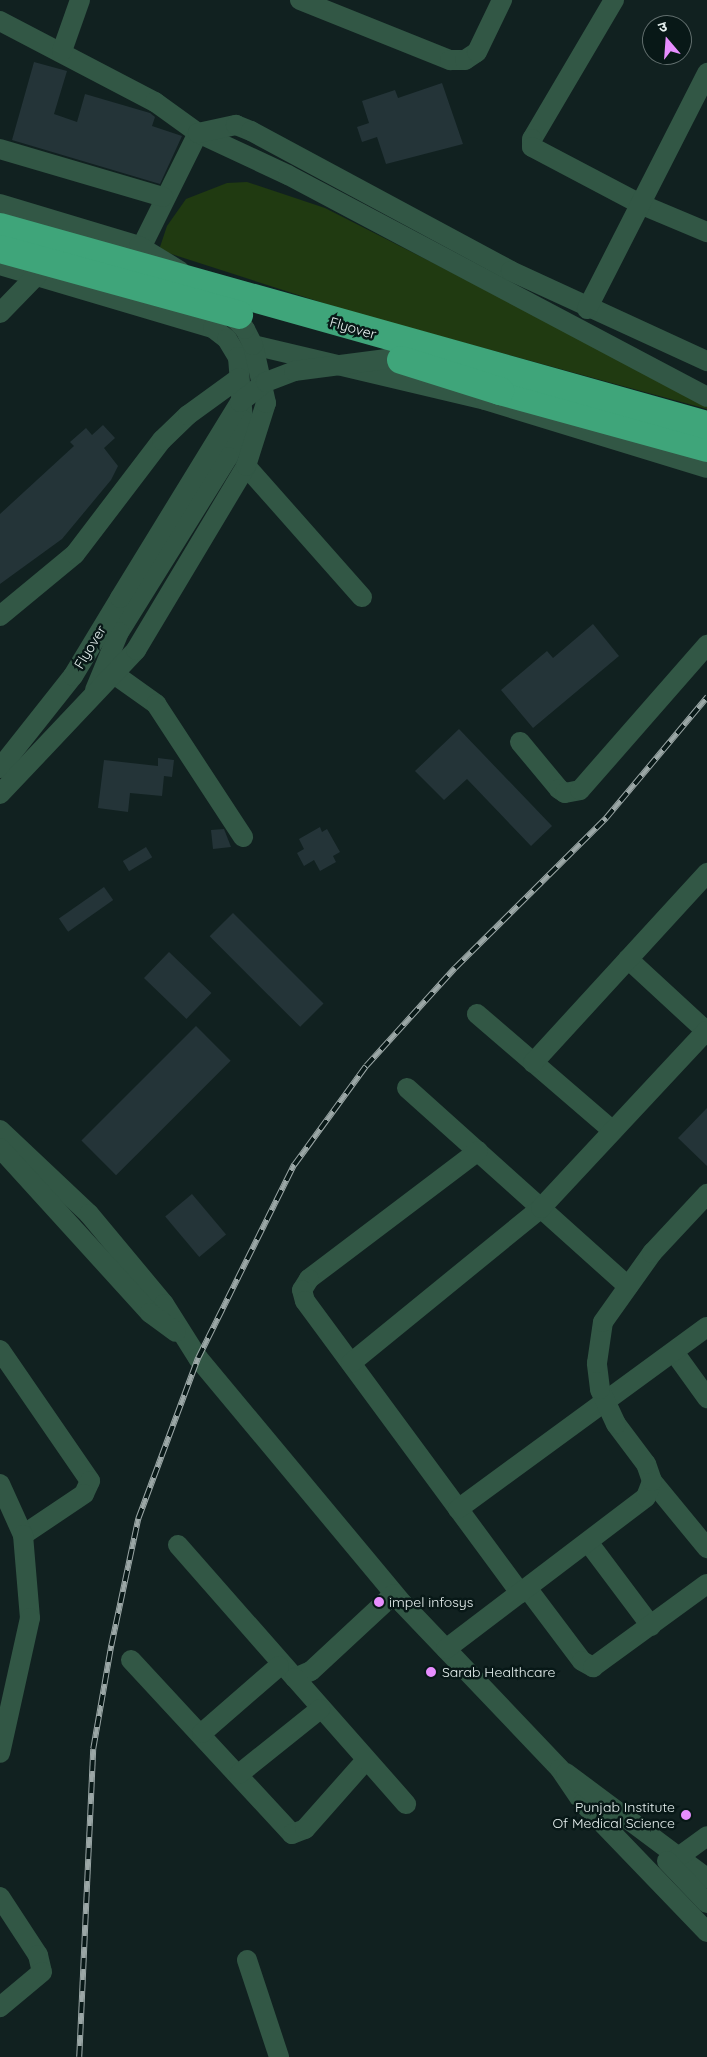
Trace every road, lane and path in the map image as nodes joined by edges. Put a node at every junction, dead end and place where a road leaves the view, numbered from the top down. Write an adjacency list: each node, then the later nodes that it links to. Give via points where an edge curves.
1 (80, 0): 6 (street)
2 (300, 0): 3 (street, via 450,60 465,60 478,52)
3 (502, 0)
4 (614, 0): 13 (street, via 532,139 532,147)
5 (0, 22): 6 (street)
6 (62, 51): 9 (street, via 155,102)
7 (707, 73): 8 (street)
8 (699, 107): 13 (street)
9 (198, 133): 11 (street); 21 (street, via 236,125 251,130); 27 (street, via 288,175)
10 (0, 149): 11 (street)
11 (163, 198): 16 (street)
12 (0, 204): 16 (street)
13 (640, 204): 15 (street); 21 (street)
14 (0, 227): 28 (highway, Flyover, bridge)
15 (707, 232)
16 (140, 246): 20 (street); 23 (street, via 191,278 245,329)
17 (0, 249): 24 (highway, Flyover, bridge)
18 (0, 265): 19 (street)
19 (37, 275): 20 (street); 22 (street)
20 (124, 298): 26 (street, via 213,328 227,339 238,357)
21 (587, 309): 25 (street)
22 (0, 313)
23 (252, 345): 30 (street, via 266,403); 31 (street, via 485,400)
24 (394, 358): 29 (highway, Flyover, bridge); 38 (street, Flyover, bridge, via 294,371 266,382 240,402 212,441 73,676)
25 (707, 361)
26 (240, 378): 33 (street, via 182,421 75,554); 36 (street, via 243,420 228,456 119,632)
27 (707, 397)
28 (707, 424)
29 (707, 448)
30 (246, 466): 32 (street); 35 (street, via 136,650)
31 (707, 468)
32 (362, 597)
33 (0, 616)
34 (707, 645): 37 (street, via 580,790 572,794 559,789)
35 (114, 674): 36 (street); 40 (street, via 156,704)
36 (95, 690): 39 (street)
37 (520, 742)
38 (0, 768)
39 (0, 794)
40 (243, 837)
41 (705, 880): 42 (street)
42 (628, 959): 44 (street); 45 (street)
43 (477, 1014): 45 (street)
44 (706, 1031): 48 (street)
45 (533, 1062): 48 (street)
46 (407, 1088): 49 (street)
47 (0, 1130): 50 (street)
48 (613, 1131): 52 (street)
49 (478, 1151): 52 (street); 57 (street, via 309,1279 302,1290)
50 (7, 1154): 69 (street, via 150,1313 180,1335)
51 (707, 1194): 53 (street, via 652,1252)
52 (542, 1208): 53 (street); 57 (street)
53 (628, 1286): 59 (street, via 603,1322 597,1363)
54 (707, 1327): 56 (street)
55 (0, 1350): 63 (street, via 90,1481 84,1494)
56 (674, 1352): 58 (street); 59 (street)
57 (351, 1363): 62 (street)
58 (707, 1396)
59 (606, 1401): 60 (street); 62 (street)
60 (652, 1481): 64 (street, via 646,1497); 66 (street)
61 (0, 1484): 63 (street)
62 (458, 1509): 68 (street)
63 (23, 1536): 77 (street, via 30,1618)
64 (588, 1542): 68 (street); 70 (street)
65 (178, 1545): 73 (street)
66 (707, 1548)
67 (707, 1584): 70 (street)
68 (523, 1591): 70 (street, via 587,1665 603,1662); 71 (street)
69 (394, 1594): 71 (street); 74 (street, via 311,1671)
70 (651, 1626)
71 (446, 1649): 79 (street)
72 (131, 1660): 76 (street)
73 (279, 1666): 74 (street); 76 (street)
74 (295, 1678): 75 (street)
75 (320, 1710): 78 (street); 80 (street)
76 (202, 1733): 80 (street)
77 (0, 1754)
78 (366, 1760): 80 (street, via 298,1834 285,1830); 81 (street)
79 (560, 1769): 82 (street, via 596,1791); 88 (street, via 583,1804)
80 (239, 1774)
81 (406, 1804)
82 (633, 1826): 84 (street); 87 (street)
83 (707, 1836): 84 (street)
84 (677, 1858): 85 (street)
85 (705, 1874)
86 (2, 1903): 90 (street, via 38,1955 42,1972)
87 (707, 1903)
88 (707, 1932)
89 (247, 1960): 91 (street)
90 (0, 2007)
91 (279, 2057)

